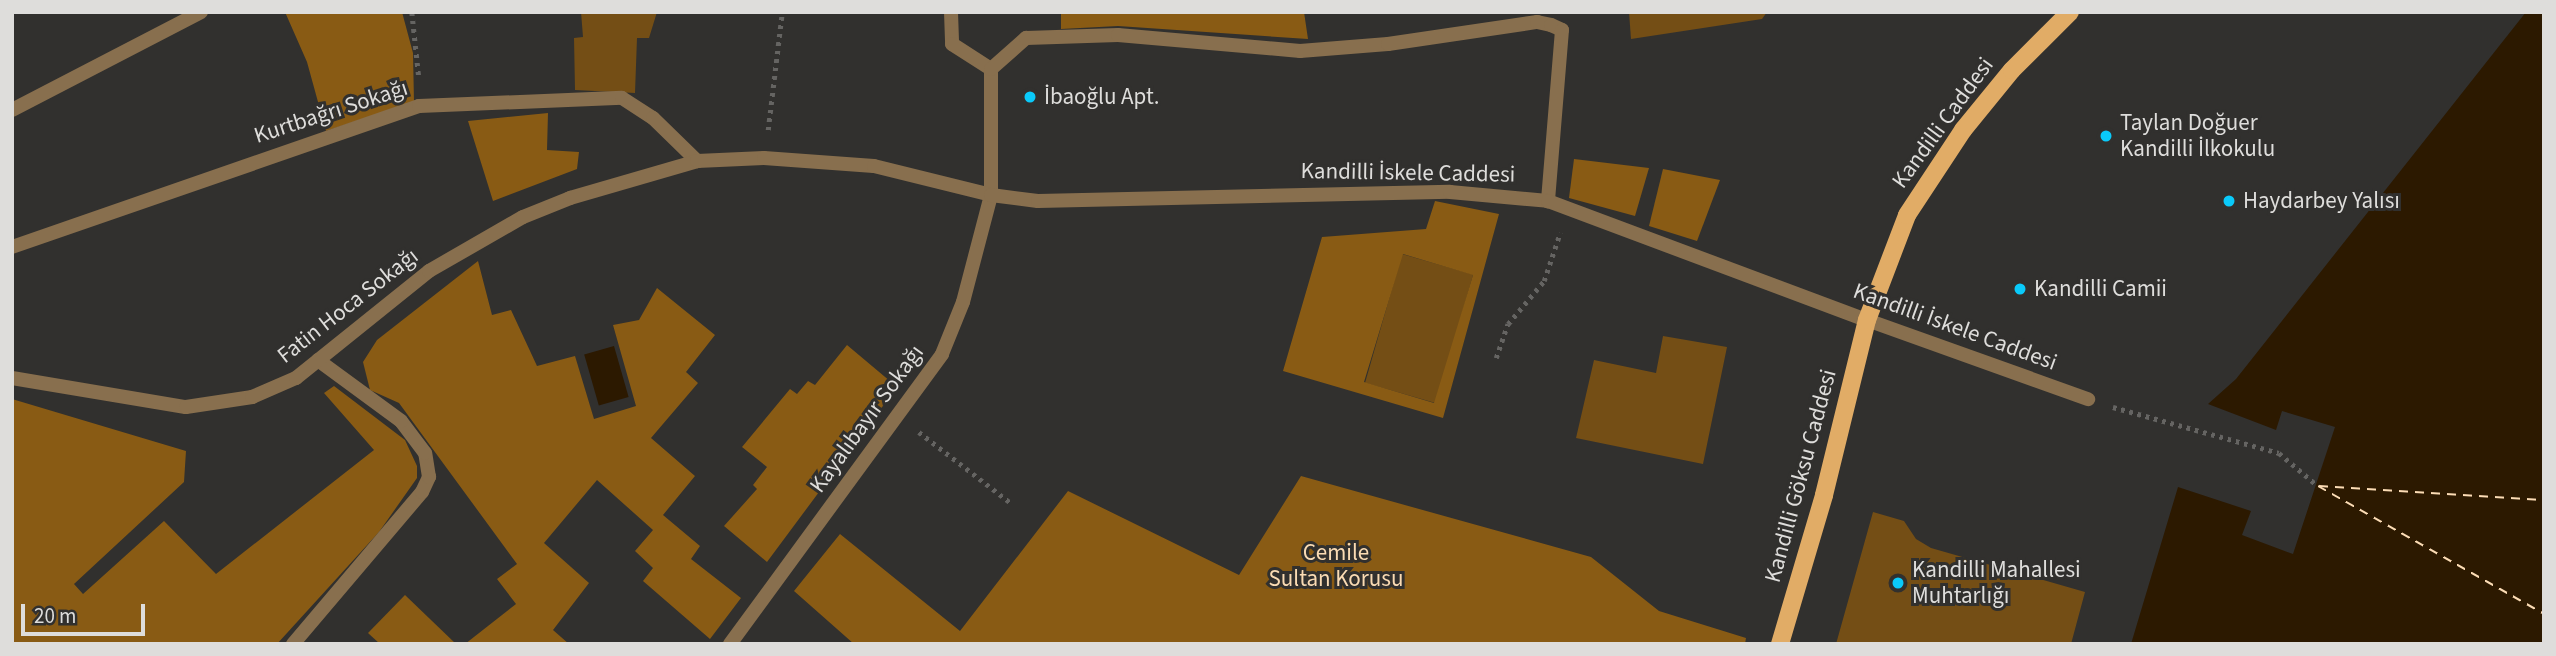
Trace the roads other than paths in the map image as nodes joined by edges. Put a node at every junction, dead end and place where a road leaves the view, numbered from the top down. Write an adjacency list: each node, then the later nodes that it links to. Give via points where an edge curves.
1 (201, 12): 5 (street)
2 (951, 12): 4 (street, via 953,44)
3 (2070, 12): 10 (main road, Kandilli Caddesi, via 2012,70 1933,173 1907,215)
4 (990, 69): 7 (street, Kayalıbayır Sokağı); 8 (street, via 1026,38 1118,35 1300,51 1388,44 1537,22 1552,25 1562,30)
5 (12, 110)
6 (696, 161): 7 (street, Kandilli İskele Caddesi, via 764,158 874,166); 9 (street, Kurtbağrı Sokağı, via 653,118 622,98 419,106); 11 (street, Fatin Hoca Sokağı, via 570,198 476,240 429,271)
7 (991, 195): 8 (street, Kandilli İskele Caddesi, via 1059,201 1450,192); 15 (street, Kayalıbayır Sokağı, via 954,328 942,355)
8 (1548, 201): 10 (street, Kandilli İskele Caddesi)
9 (12, 247)
10 (1867, 320): 13 (street, Kandilli İskele Caddesi); 16 (main road, Kandilli Göksu Caddesi, via 1824,495)
11 (318, 360): 12 (street, Fatin Hoca Sokağı, via 277,387 209,406 155,404); 14 (street, via 401,421 425,453 429,477 422,492)
12 (12, 379)
13 (2088, 399)
14 (293, 644)
15 (730, 644)
16 (1780, 644)

